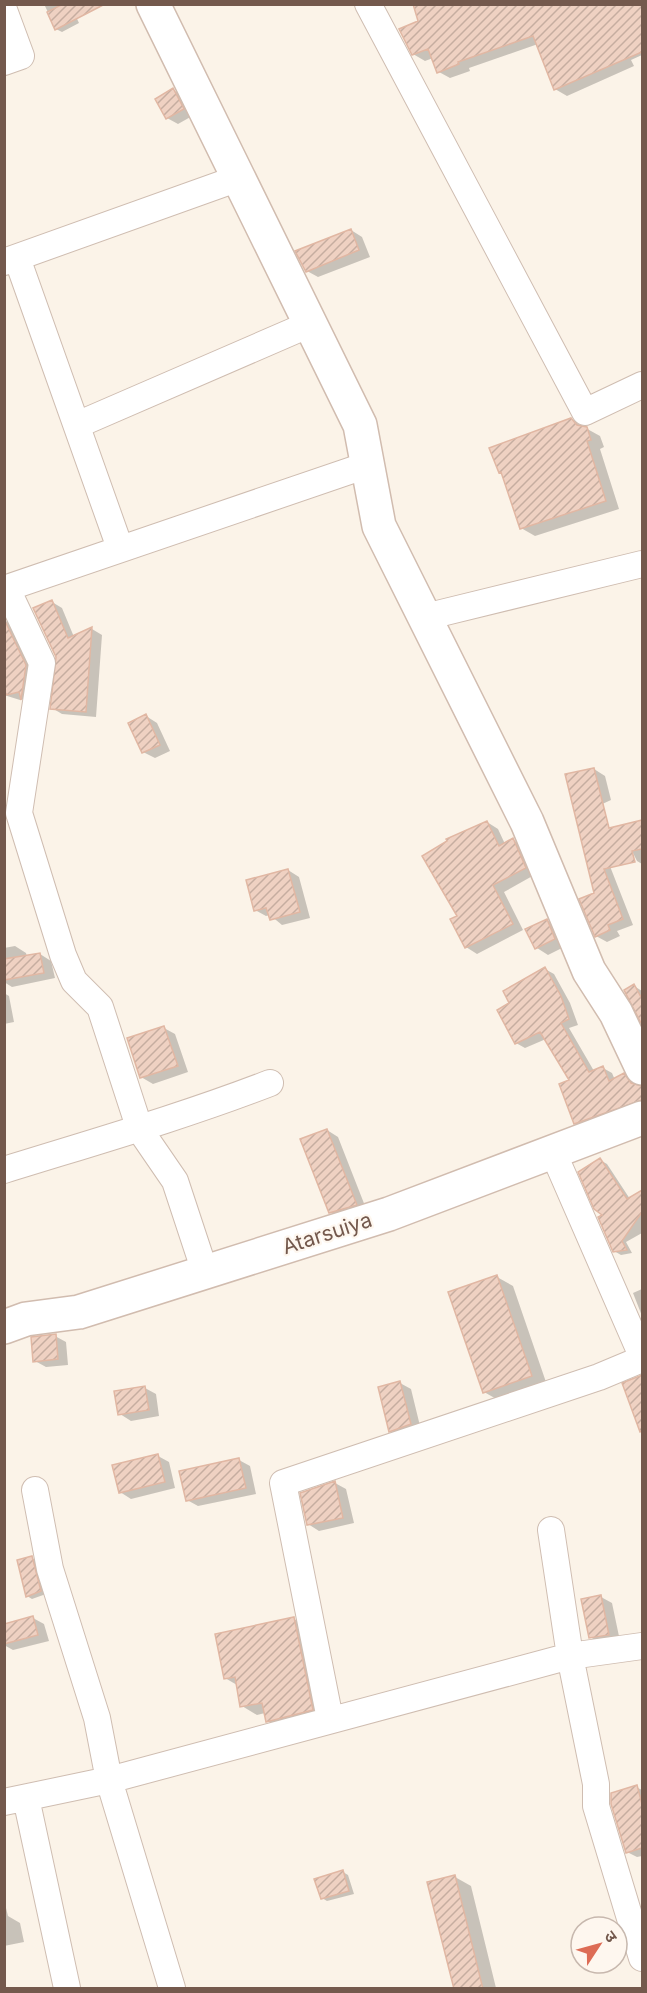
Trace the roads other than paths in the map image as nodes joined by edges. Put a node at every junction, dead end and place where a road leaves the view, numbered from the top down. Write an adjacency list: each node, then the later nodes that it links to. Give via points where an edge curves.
1 (153, 4): 5 (street)
2 (368, 4): 8 (street, via 585,412)
3 (4, 10): 4 (street, via 21,56)
4 (4, 62)
5 (236, 179): 6 (street); 7 (street)
6 (11, 260): 9 (street)
7 (309, 324): 9 (street); 10 (street, via 360,425)
8 (642, 385)
9 (77, 425): 11 (street)
10 (367, 465): 11 (street); 14 (street, via 379,526)
11 (120, 548): 13 (street)
12 (642, 564): 14 (street)
13 (6, 589): 18 (street, via 42,663 19,813 63,956 74,981 100,1007)
14 (425, 617): 15 (street, via 527,822 589,971 616,1013)
15 (642, 1068)
16 (270, 1083): 18 (street)
17 (642, 1118): 19 (street, Atarsuiya)
18 (140, 1130): 20 (street); 21 (street, via 175,1181)
19 (553, 1152): 21 (street, Atarsuiya, via 388,1214); 23 (street)
20 (4, 1170)
21 (205, 1272): 22 (street, Atarsuiya, via 79,1312 26,1319)
22 (4, 1327)
23 (642, 1357): 28 (street, via 588,1380 283,1483)
24 (35, 1490): 29 (street, via 50,1569 97,1718)
25 (551, 1530): 27 (street)
26 (642, 1646): 27 (street)
27 (570, 1656): 28 (street); 31 (street, via 596,1784 596,1806)
28 (330, 1719): 29 (street)
29 (109, 1780): 30 (street); 33 (street)
30 (15, 1800): 32 (street)
31 (642, 1958)
32 (67, 1989)
33 (172, 1989)

